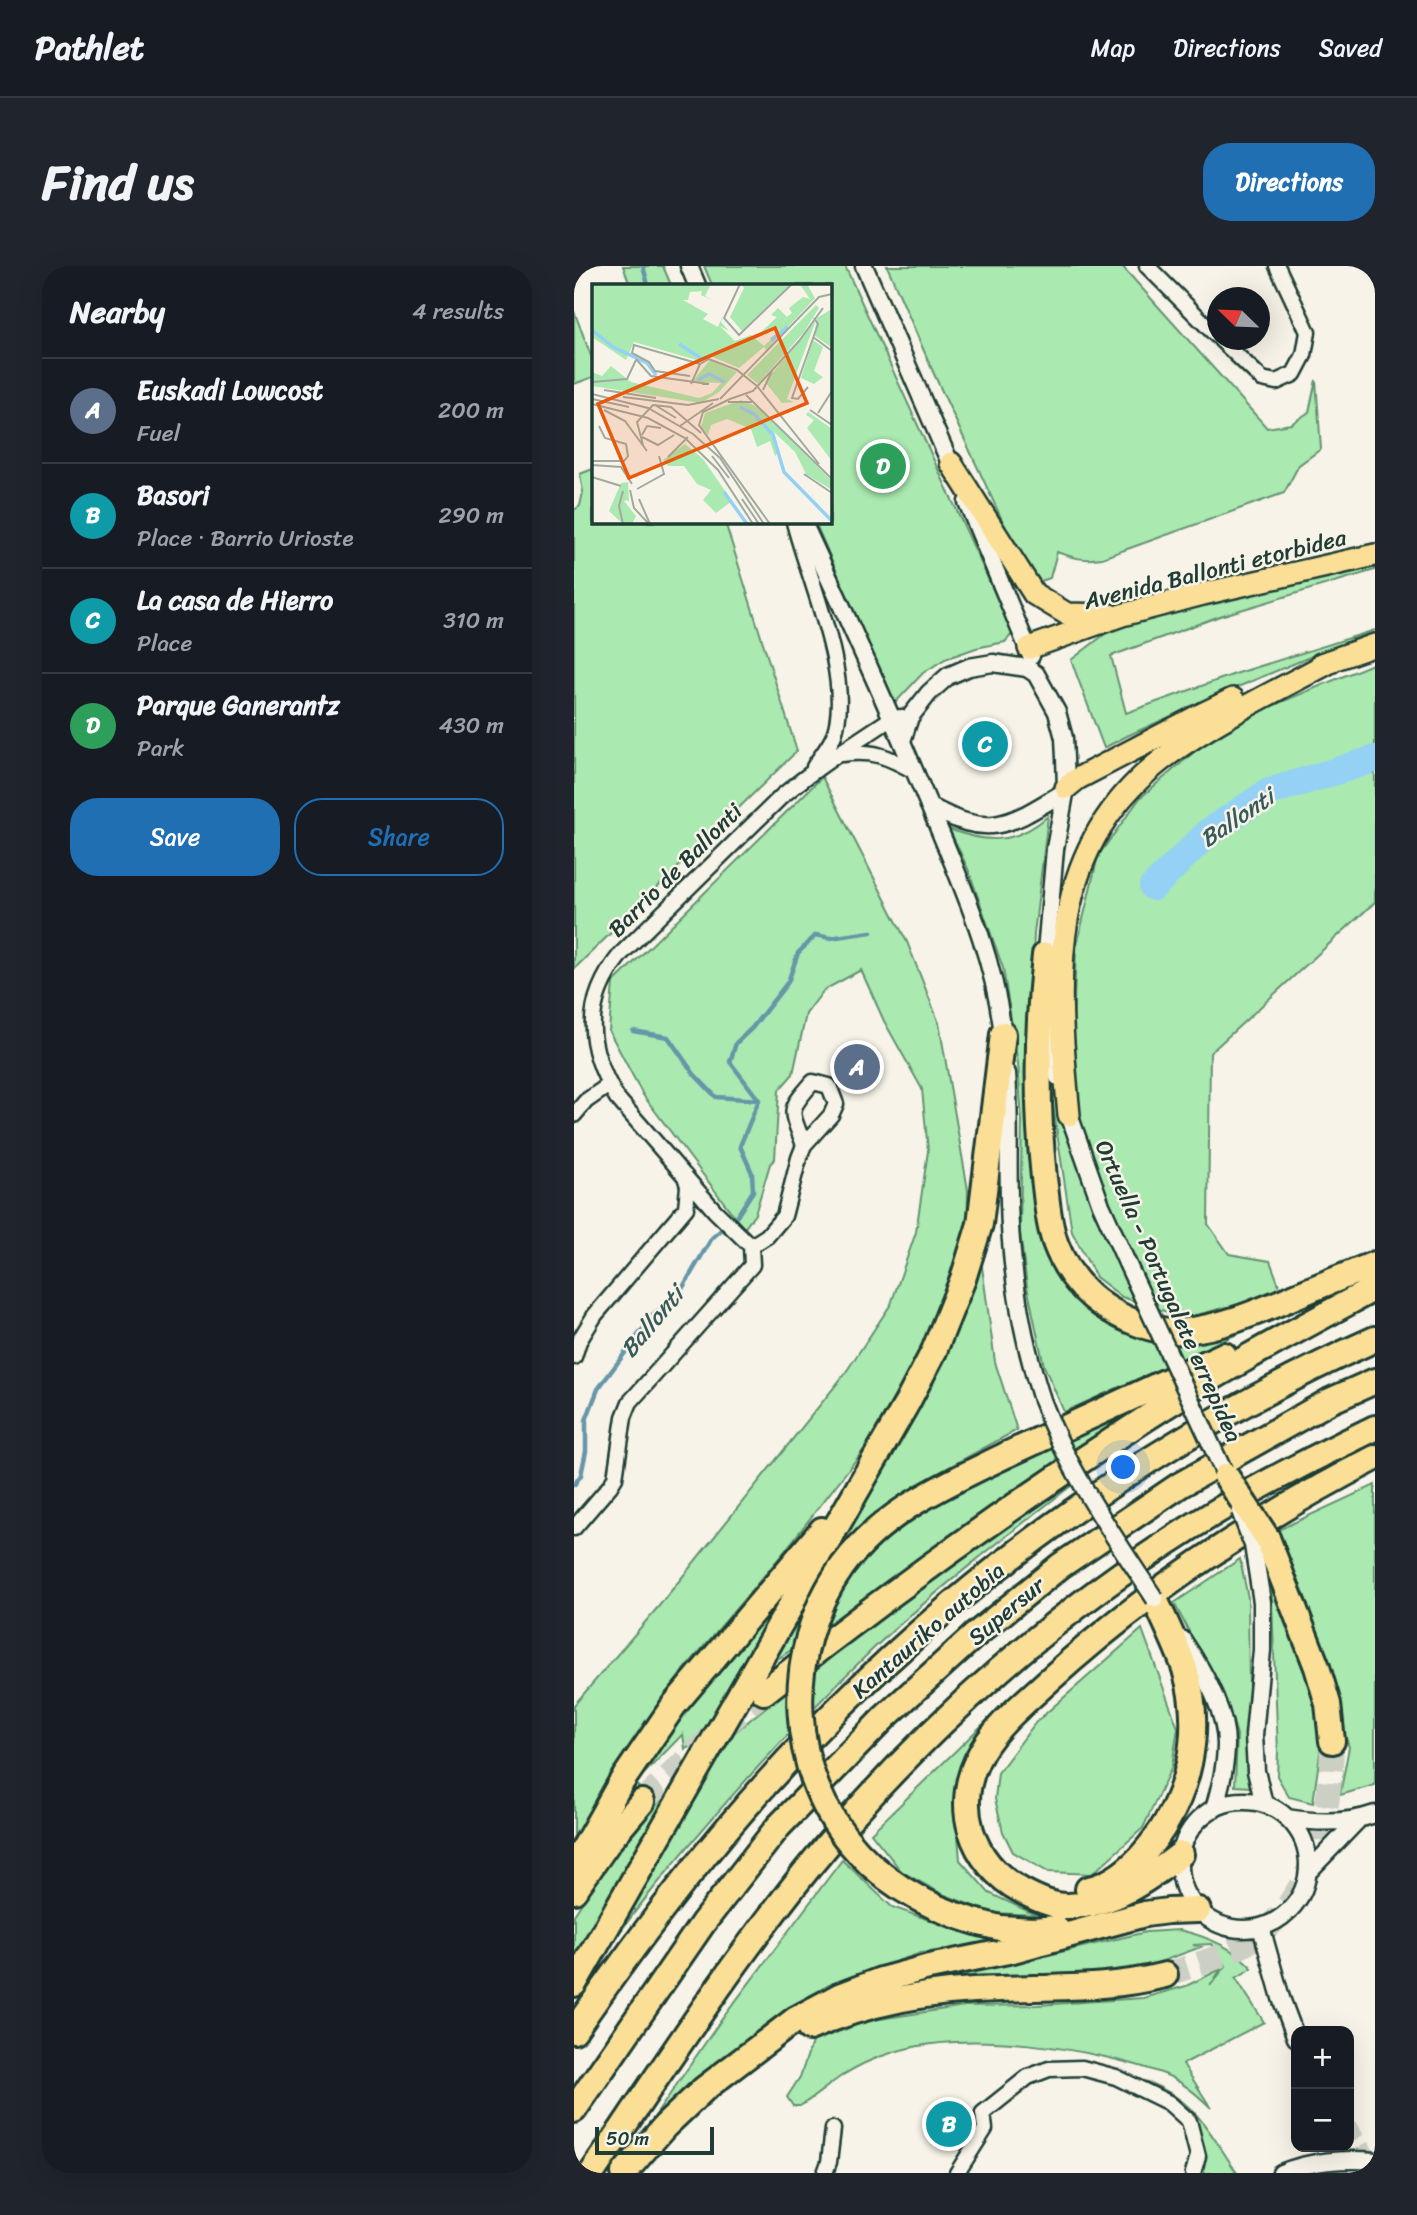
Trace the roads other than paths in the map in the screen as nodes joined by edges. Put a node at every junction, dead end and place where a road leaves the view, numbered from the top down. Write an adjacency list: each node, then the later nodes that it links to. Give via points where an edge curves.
1 (689, 266): 5 (street)
2 (864, 266): 8 (street)
3 (1147, 266): 6 (street)
4 (1277, 266): 7 (street, via 1308,332 1294,374 1276,382 1262,379)
5 (697, 284)
6 (1207, 326)
7 (1232, 350)
8 (951, 463): 12 (main road, via 1034,594 1067,614); 14 (street)
9 (794, 523): 23 (street, via 832,645 839,702 834,736)
10 (803, 523): 19 (street)
11 (1375, 555): 12 (main road, Avenida Ballonti etorbidea)
12 (1122, 615): 14 (main road, Avenida Ballonti etorbidea)
13 (1375, 645): 15 (main road)
14 (1029, 648): 16 (street); 17 (street)
15 (1332, 661): 24 (main road, via 1284,676 1194,718 1077,779); 30 (main road, via 1169,754 1130,788 1100,827 1071,897 1062,954 1060,1007)
16 (993, 663): 17 (street, via 1027,668); 18 (street, via 948,676)
17 (1036, 674): 24 (street, via 1057,712 1064,738)
18 (910, 717): 19 (street); 20 (street)
19 (892, 718): 20 (street); 21 (street, Barrio de Ballonti)
20 (902, 741): 22 (street)
21 (837, 755): 22 (street, via 862,751 882,755); 23 (street, Barrio de Ballonti)
22 (914, 771): 25 (street)
23 (810, 773): 28 (street, Barrio de Ballonti, via 608,971 593,1016 595,1050)
24 (1065, 790): 25 (street, via 1029,814 1001,825 965,823); 26 (street, Ortuella - Portugalete errepidea)
25 (929, 806): 27 (street, via 978,923)
26 (1045, 955): 30 (street, Ortuella - Portugalete errepidea, via 1054,1061); 36 (highway, via 1037,1080 1048,1217 1056,1245 1087,1293 1129,1320 1182,1331 1248,1316)
27 (1003, 1034): 43 (highway, via 987,1180 970,1257 934,1351); 47 (street, bridge, via 1009,1103 1010,1238 1021,1325 1052,1428 1077,1477)
28 (609, 1084): 29 (street); 32 (street, Barrio de Ballonti)
29 (574, 1115)
30 (1069, 1115): 44 (street, Ortuella - Portugalete errepidea, bridge, via 1101,1205)
31 (804, 1145): 35 (street, via 784,1216)
32 (685, 1175): 33 (street, Barrio de Ballonti); 34 (street, via 688,1197)
33 (715, 1211): 34 (street, via 699,1209); 35 (street, Barrio de Ballonti)
34 (677, 1219): 39 (street, via 595,1315)
35 (751, 1246): 45 (street, via 752,1265 630,1402 615,1478)
36 (1375, 1264)
37 (1375, 1288): 48 (highway, via 1149,1416 998,1517); 62 (highway, bridge, via 1289,1323 911,1503 864,1541 821,1600 800,1672 800,1721 816,1785 858,1852 914,1897 947,1913 1000,1928 1033,1930)
38 (1375, 1339): 67 (highway, Kantauriko autobia, via 1312,1367 1161,1453 1037,1538 944,1611 810,1736 747,1805 637,1941)
39 (574, 1357)
40 (1375, 1381): 69 (highway, Supersur, via 1330,1401 1180,1485 1060,1566 974,1636 885,1717 778,1827 703,1923)
41 (1375, 1428): 72 (highway, via 1304,1462 1191,1527 1099,1590 950,1716 846,1823 762,1927)
42 (1375, 1458): 60 (highway, via 1228,1542 1119,1620 994,1733 969,1782 969,1826 986,1863)
43 (869, 1469): 57 (highway, via 674,1705 620,1784); 65 (highway)
44 (1226, 1476): 46 (highway, bridge)
45 (574, 1528)
46 (1260, 1542): 49 (highway, via 1317,1667); 51 (street, via 1262,1650 1254,1735)
47 (1159, 1607): 52 (street, via 1198,1662 1221,1715 1226,1745); 60 (highway, via 1184,1668 1194,1727 1191,1756 1173,1811 1140,1858 1117,1877 1066,1894)
48 (764, 1692)
49 (1332, 1741)
50 (642, 1802): 59 (highway)
51 (1264, 1804): 52 (street, via 1231,1802); 54 (street)
52 (1214, 1809): 56 (street, via 1199,1820)
53 (1375, 1814): 55 (street)
54 (1287, 1818): 55 (street); 58 (street, via 1304,1843)
55 (1357, 1821): 58 (street)
56 (1181, 1854): 60 (highway, via 1126,1892 1100,1902 1066,1906); 61 (street, via 1182,1883)
57 (574, 1866)
58 (1308, 1872): 63 (street, via 1292,1908)
59 (574, 1891)
60 (1028, 1894)
61 (1198, 1910): 62 (highway, via 1156,1912); 63 (street, via 1225,1926 1240,1930)
62 (1121, 1921): 68 (highway, via 881,1980 796,2019)
63 (1261, 1927): 66 (street)
64 (1165, 1975): 68 (highway, via 1081,1988 933,1993 837,2016)
65 (574, 1984)
66 (1292, 2026)
67 (574, 2031)
68 (751, 2054): 73 (highway, via 704,2088)
69 (574, 2110)
70 (833, 2129): 74 (street)
71 (1375, 2161): 77 (street, via 1337,2161)
72 (592, 2173)
73 (624, 2173)
74 (825, 2173)
75 (957, 2173): 76 (street, via 985,2129 983,2113 1028,2077 1049,2069 1082,2068 1116,2077 1151,2094 1189,2121 1198,2156)
76 (1193, 2173)
77 (1281, 2173)

